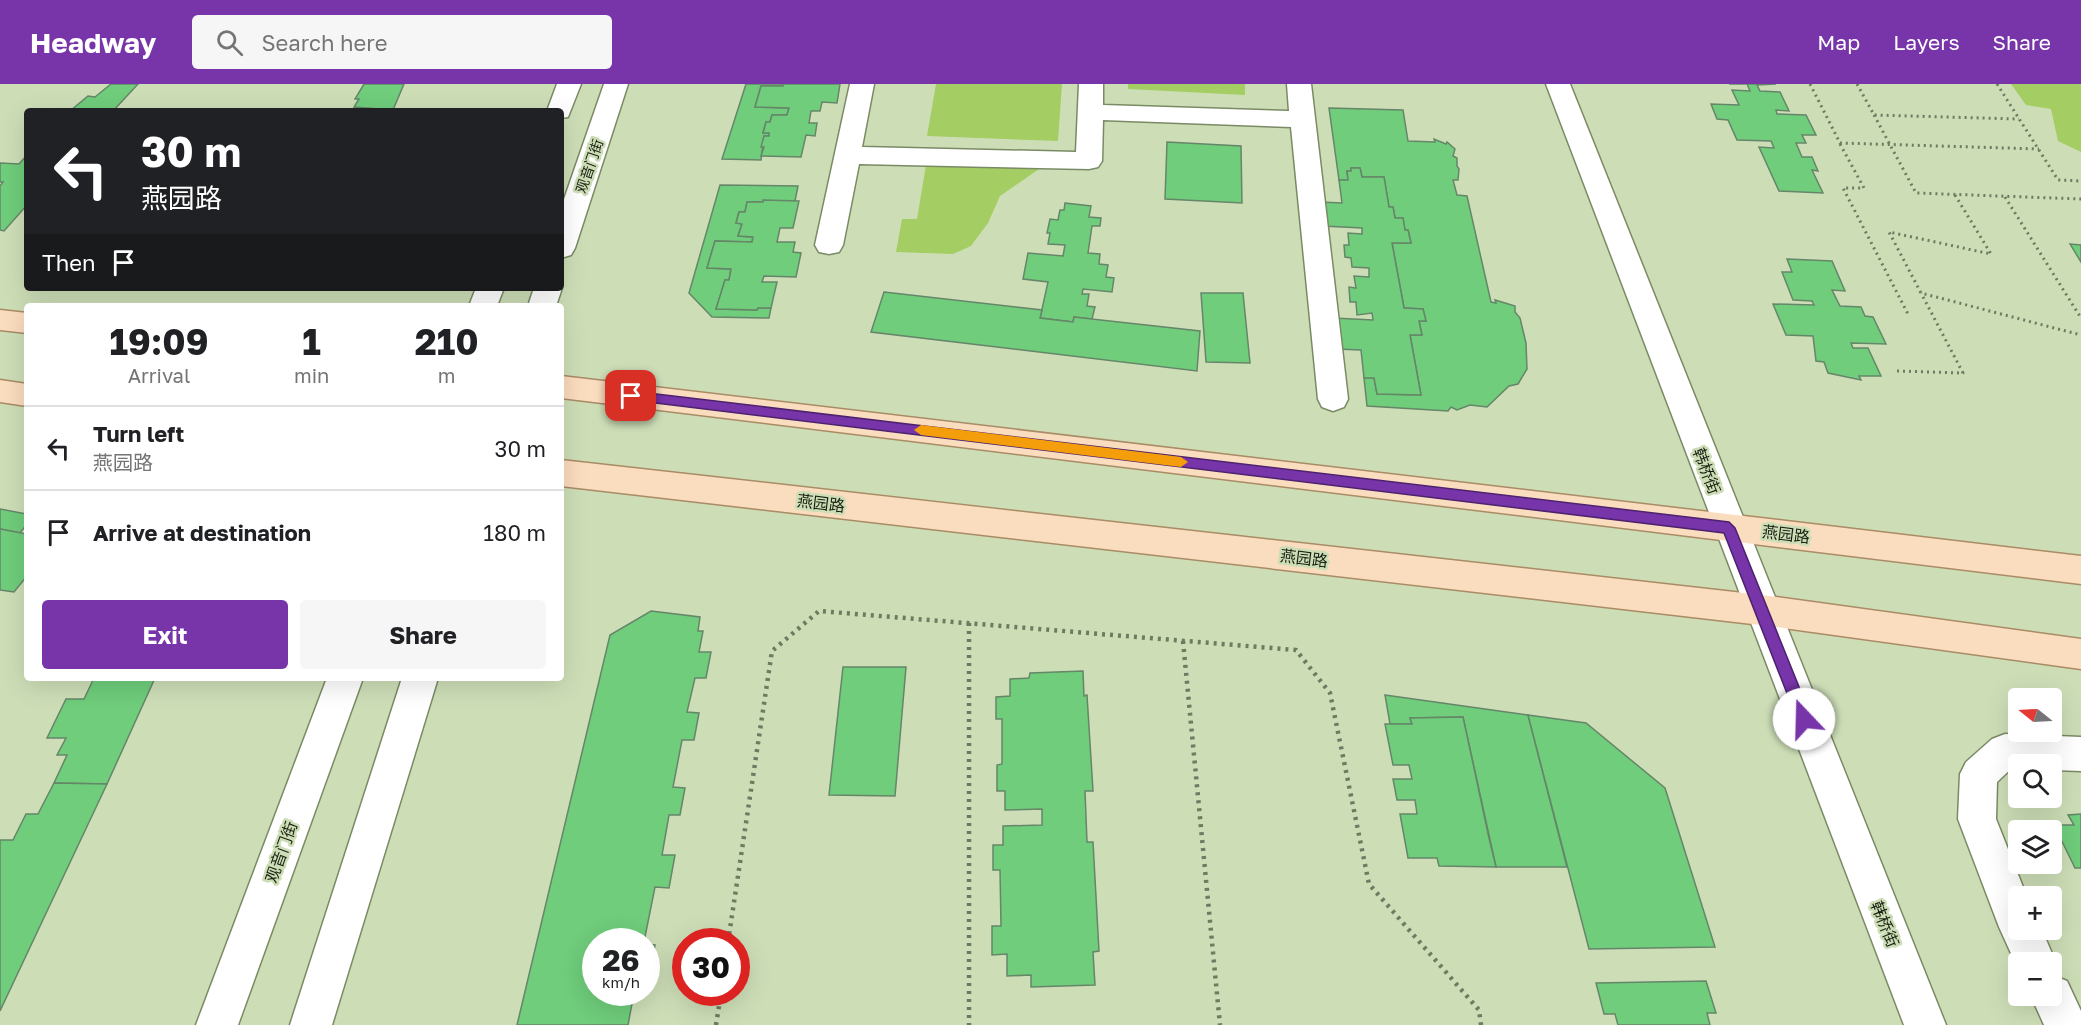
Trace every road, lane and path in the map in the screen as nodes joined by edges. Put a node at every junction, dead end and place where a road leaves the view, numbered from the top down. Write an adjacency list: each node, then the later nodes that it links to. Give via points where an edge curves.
1 (569, 84): 10 (street)
2 (616, 84): 23 (street, 观音门街)
3 (862, 84): 18 (street)
4 (1091, 84): 11 (street)
5 (1299, 84): 13 (street)
6 (1558, 84): 37 (street, 韩桥街)
7 (1810, 84): 15 (path)
8 (1857, 84): 12 (path)
9 (1997, 84): 14 (path)
10 (560, 108)
11 (1090, 112): 13 (street); 18 (street, via 1089,161)
12 (1874, 115): 14 (path); 16 (path)
13 (1303, 119): 35 (street)
14 (2019, 119): 17 (path)
15 (1840, 143): 16 (path); 26 (path, via 1864,188 1843,188)
16 (1890, 145): 17 (path); 20 (path, via 1916,193)
17 (2039, 149): 19 (path, via 2058,180)
18 (846, 155): 24 (street)
19 (2081, 181)
20 (1955, 195): 21 (path); 25 (path, via 1991,254 1889,232)
21 (2004, 196): 22 (path); 27 (path)
22 (2081, 199)
23 (564, 239)
24 (829, 245)
25 (1922, 293): 30 (path); 31 (path, via 1964,373)
26 (1909, 316)
27 (2081, 318)
28 (0, 320): 29 (main road)
29 (24, 323)
30 (2081, 335)
31 (1897, 371)
32 (564, 387): 37 (main road, 燕园路)
33 (0, 391): 34 (main road)
34 (24, 395)
35 (1332, 399)
36 (564, 473): 39 (main road, 燕园路)
37 (1729, 528): 38 (main road, 燕园路); 39 (street, 韩桥街)
38 (2081, 570)
39 (1761, 610): 42 (main road, 燕园路); 56 (street, 韩桥街)
40 (969, 623): 41 (path); 47 (path, via 819,611 772,651); 53 (path)
41 (1182, 640): 54 (path); 55 (path, via 1296,650 1317,675 1330,693 1369,884 1479,1010)
42 (2081, 654)
43 (344, 681): 50 (street, 观音门街)
44 (419, 681): 51 (street)
45 (2081, 754): 46 (street, via 2006,751 1979,774 1977,819)
46 (2008, 898)
47 (730, 928)
48 (719, 1006): 52 (path)
49 (2057, 1006): 57 (street)
50 (217, 1025)
51 (310, 1025)
52 (716, 1025)
53 (969, 1025)
54 (1220, 1025)
55 (1481, 1025)
56 (1925, 1025)
57 (2066, 1025)

